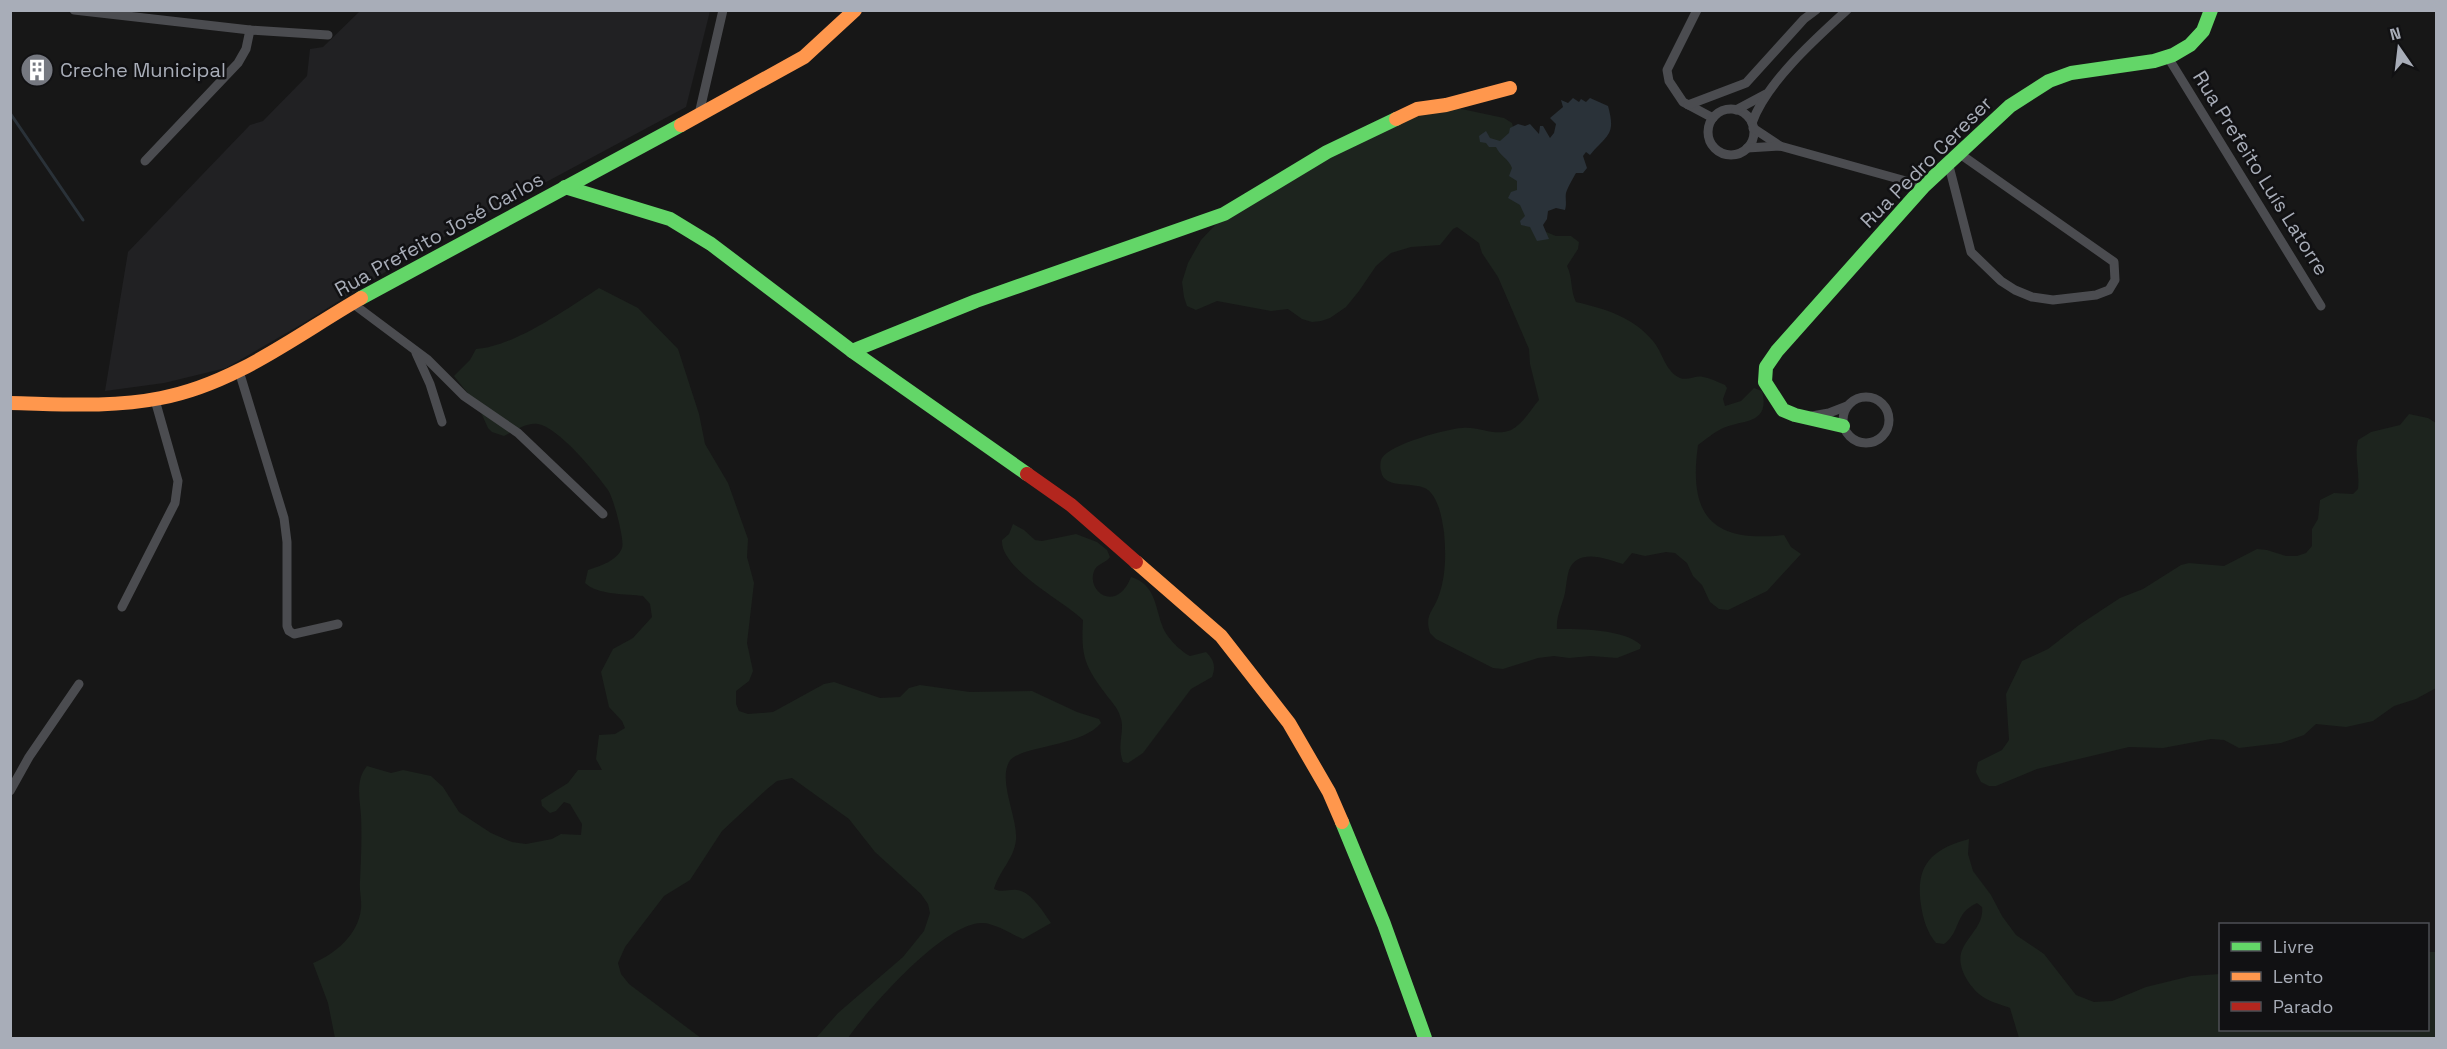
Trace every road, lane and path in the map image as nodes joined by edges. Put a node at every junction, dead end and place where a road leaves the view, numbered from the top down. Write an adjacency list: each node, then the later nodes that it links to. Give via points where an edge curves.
1 (74, 10): 8 (street)
2 (723, 10): 15 (street)
3 (855, 10): 15 (street, Rua Prefeito José Carlos, via 804,57)
4 (1697, 10): 13 (street, via 1667,70 1675,93)
5 (1816, 10): 13 (street, via 1746,83)
6 (1847, 10): 12 (street)
7 (2211, 10): 10 (street, Rua Pedro Cereser, via 2203,30 2189,47)
8 (250, 30): 9 (street); 21 (street, via 238,63)
9 (328, 35)
10 (2169, 58): 20 (street, Rua Pedro Cereser, via 2073,72 2048,81 2002,111); 26 (street, Rua Prefeito Luís Latorre)
11 (1510, 88): 28 (street, via 1417,109 1326,152 1224,214 976,301)
12 (1768, 93): 14 (street); 17 (street)
13 (1688, 105): 16 (street)
14 (1736, 110): 16 (street, via 1723,110); 17 (street, via 1743,112)
15 (699, 114): 24 (street, Rua Prefeito José Carlos)
16 (1713, 118): 19 (street, via 1708,133 1714,147 1727,155)
17 (1753, 125): 18 (street); 19 (street, via 1752,142)
18 (1780, 146): 19 (street); 23 (street)
19 (1747, 148)
20 (1960, 154): 22 (street, Rua Pedro Cereser); 22 (street, via 2114,262 2115,280 2109,290 2053,300 2032,297 2001,281 1971,252)
21 (145, 161)
22 (1949, 166): 23 (street, Rua Pedro Cereser)
23 (1924, 186): 33 (street, Rua Pedro Cereser, via 1766,367 1765,382 1776,402 1783,410)
24 (565, 187): 25 (street, Rua Prefeito José Carlos); 28 (street, via 670,219 711,244)
25 (352, 303): 27 (street); 29 (street, Rua Prefeito José Carlos)
26 (2322, 306)
27 (413, 348): 34 (street, via 423,365); 36 (street, via 464,396 530,442)
28 (852, 351): 41 (street, via 1071,505 1221,636 1289,723 1329,792 1384,924)
29 (239, 371): 30 (street, Rua Prefeito José Carlos); 38 (street, via 284,518 287,626 294,634)
30 (155, 400): 31 (street, Rua Prefeito José Carlos); 37 (street, via 178,481 175,503)
31 (10, 403)
32 (1847, 406): 33 (street); 35 (street); 35 (street, via 1857,398 1875,398 1888,411 1889,424 1879,439 1867,443 1850,437)
33 (1808, 417): 35 (street, Rua Pedro Cereser)
34 (442, 422)
35 (1843, 426)
36 (603, 514)
37 (122, 607)
38 (338, 624)
39 (79, 684): 40 (street)
40 (10, 791)
41 (1425, 1038)

